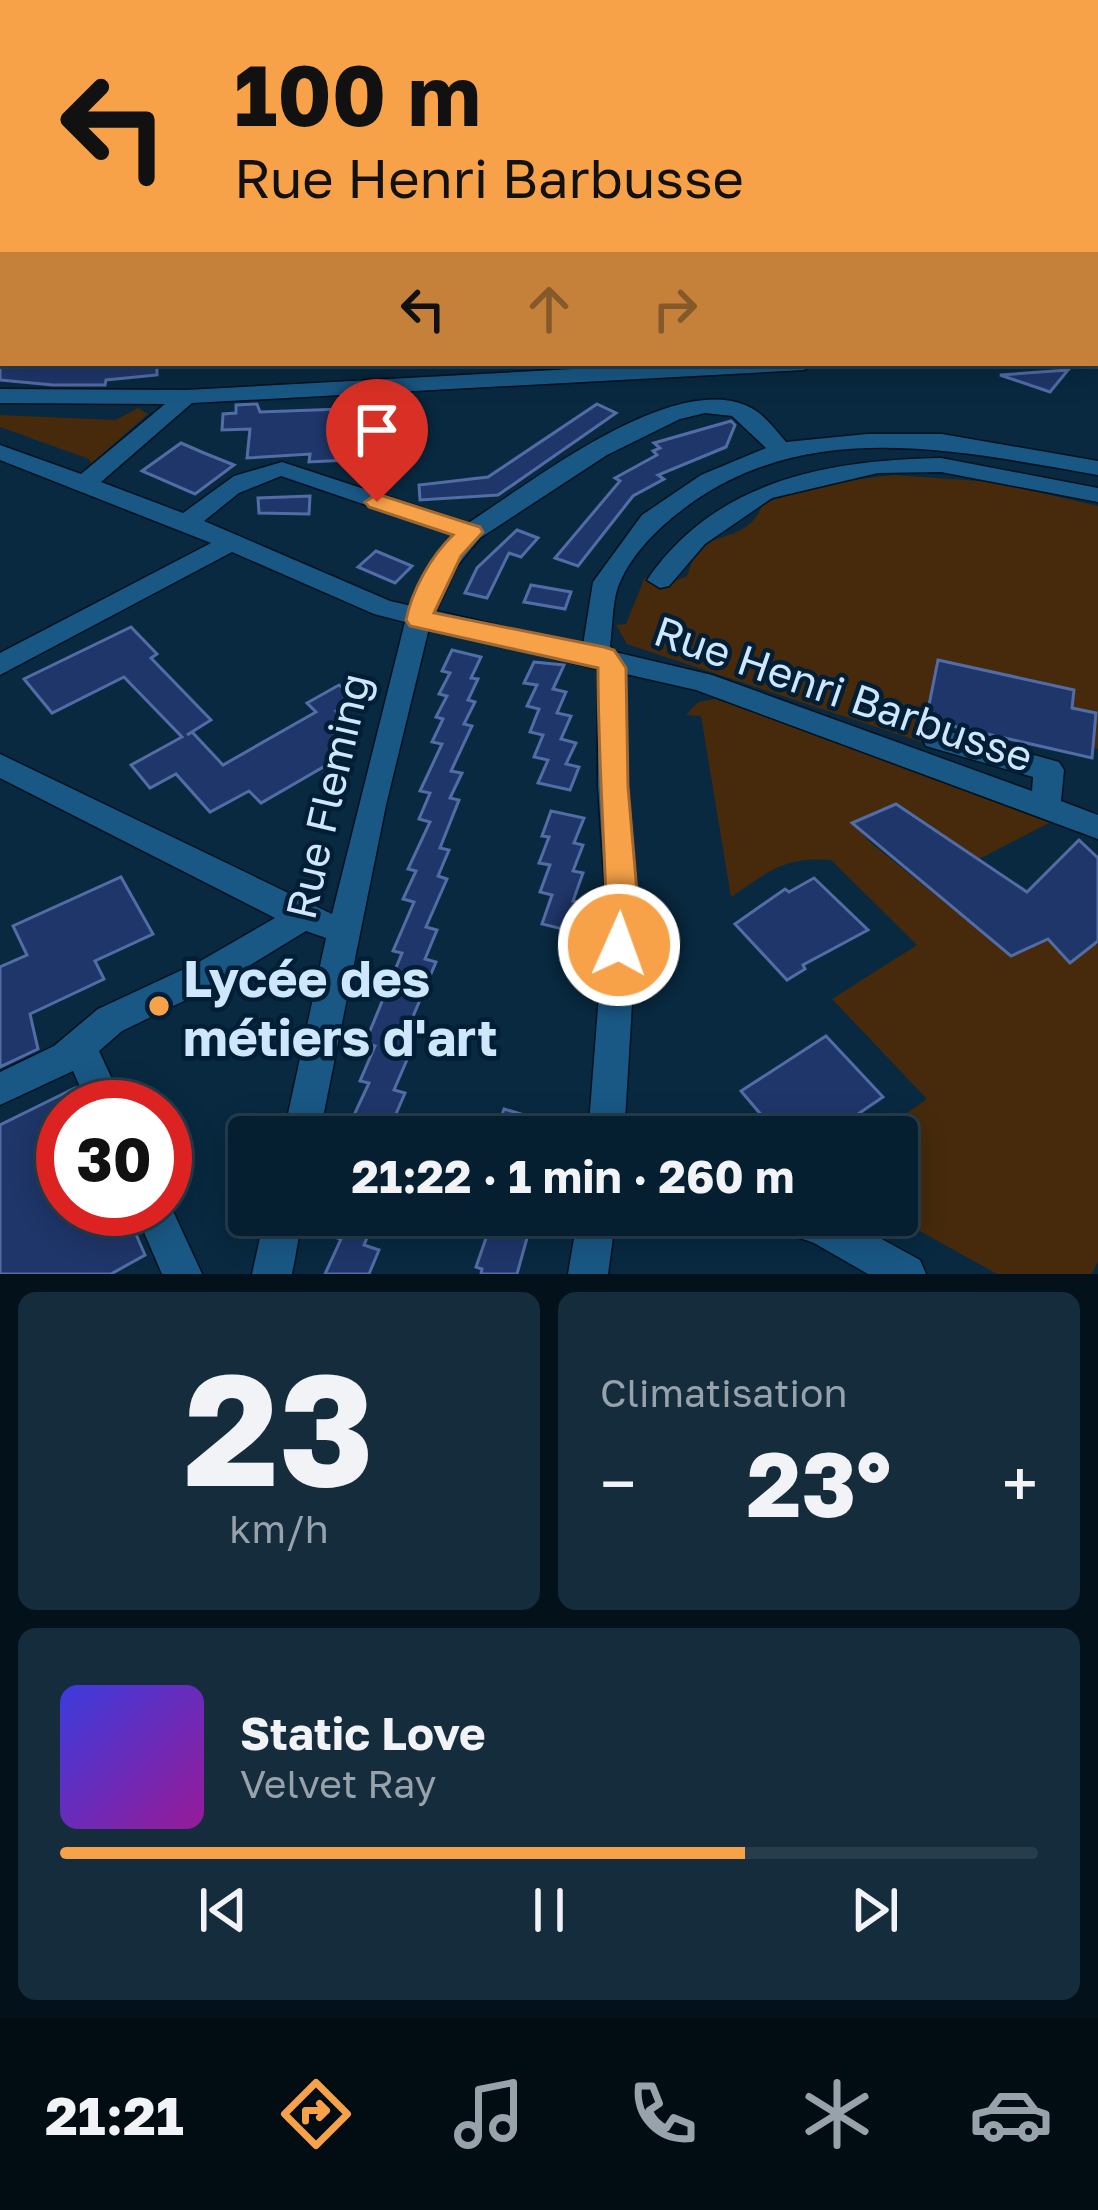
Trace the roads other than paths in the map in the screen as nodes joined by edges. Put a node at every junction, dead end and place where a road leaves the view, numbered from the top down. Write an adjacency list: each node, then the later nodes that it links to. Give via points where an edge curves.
1 (712, 366): 3 (street)
2 (3, 397): 3 (street)
3 (186, 397): 7 (street)
4 (779, 450): 6 (street, via 942,441); 10 (street, via 742,412 690,411 631,429); 14 (street, via 709,480 651,520 606,582 596,647)
5 (0, 452): 7 (street)
6 (1098, 468)
7 (86, 482): 9 (street)
8 (1098, 495): 12 (street, via 941,466 878,466 764,492 696,538)
9 (188, 523): 10 (street, via 239,482 282,470); 11 (street, Rue Henri Barbusse)
10 (471, 532): 13 (street, Rue Fleming, via 451,552)
11 (225, 541): 13 (street, Rue Henri Barbusse); 15 (street)
12 (660, 580)
13 (420, 620): 14 (street, Rue Henri Barbusse); 21 (street, Rue Fleming)
14 (604, 657): 18 (street, Rue Henri Barbusse, via 702,682); 26 (street, via 612,668 622,904)
15 (0, 664)
16 (936, 739): 18 (street, via 1049,770)
17 (0, 765): 20 (street)
18 (1045, 807): 19 (street, Rue Henri Barbusse)
19 (1098, 827)
20 (303, 917): 21 (street); 22 (street, via 110,1020)
21 (344, 931): 25 (street, Rue Fleming)
22 (80, 1046): 23 (street); 24 (street)
23 (95, 1080)
24 (0, 1089)
25 (305, 1116)
26 (607, 1116)
27 (164, 1236): 31 (street)
28 (280, 1236): 32 (street)
29 (594, 1236): 33 (street)
30 (838, 1236): 34 (street)
31 (182, 1274)
32 (272, 1274)
33 (588, 1274)
34 (906, 1274)

